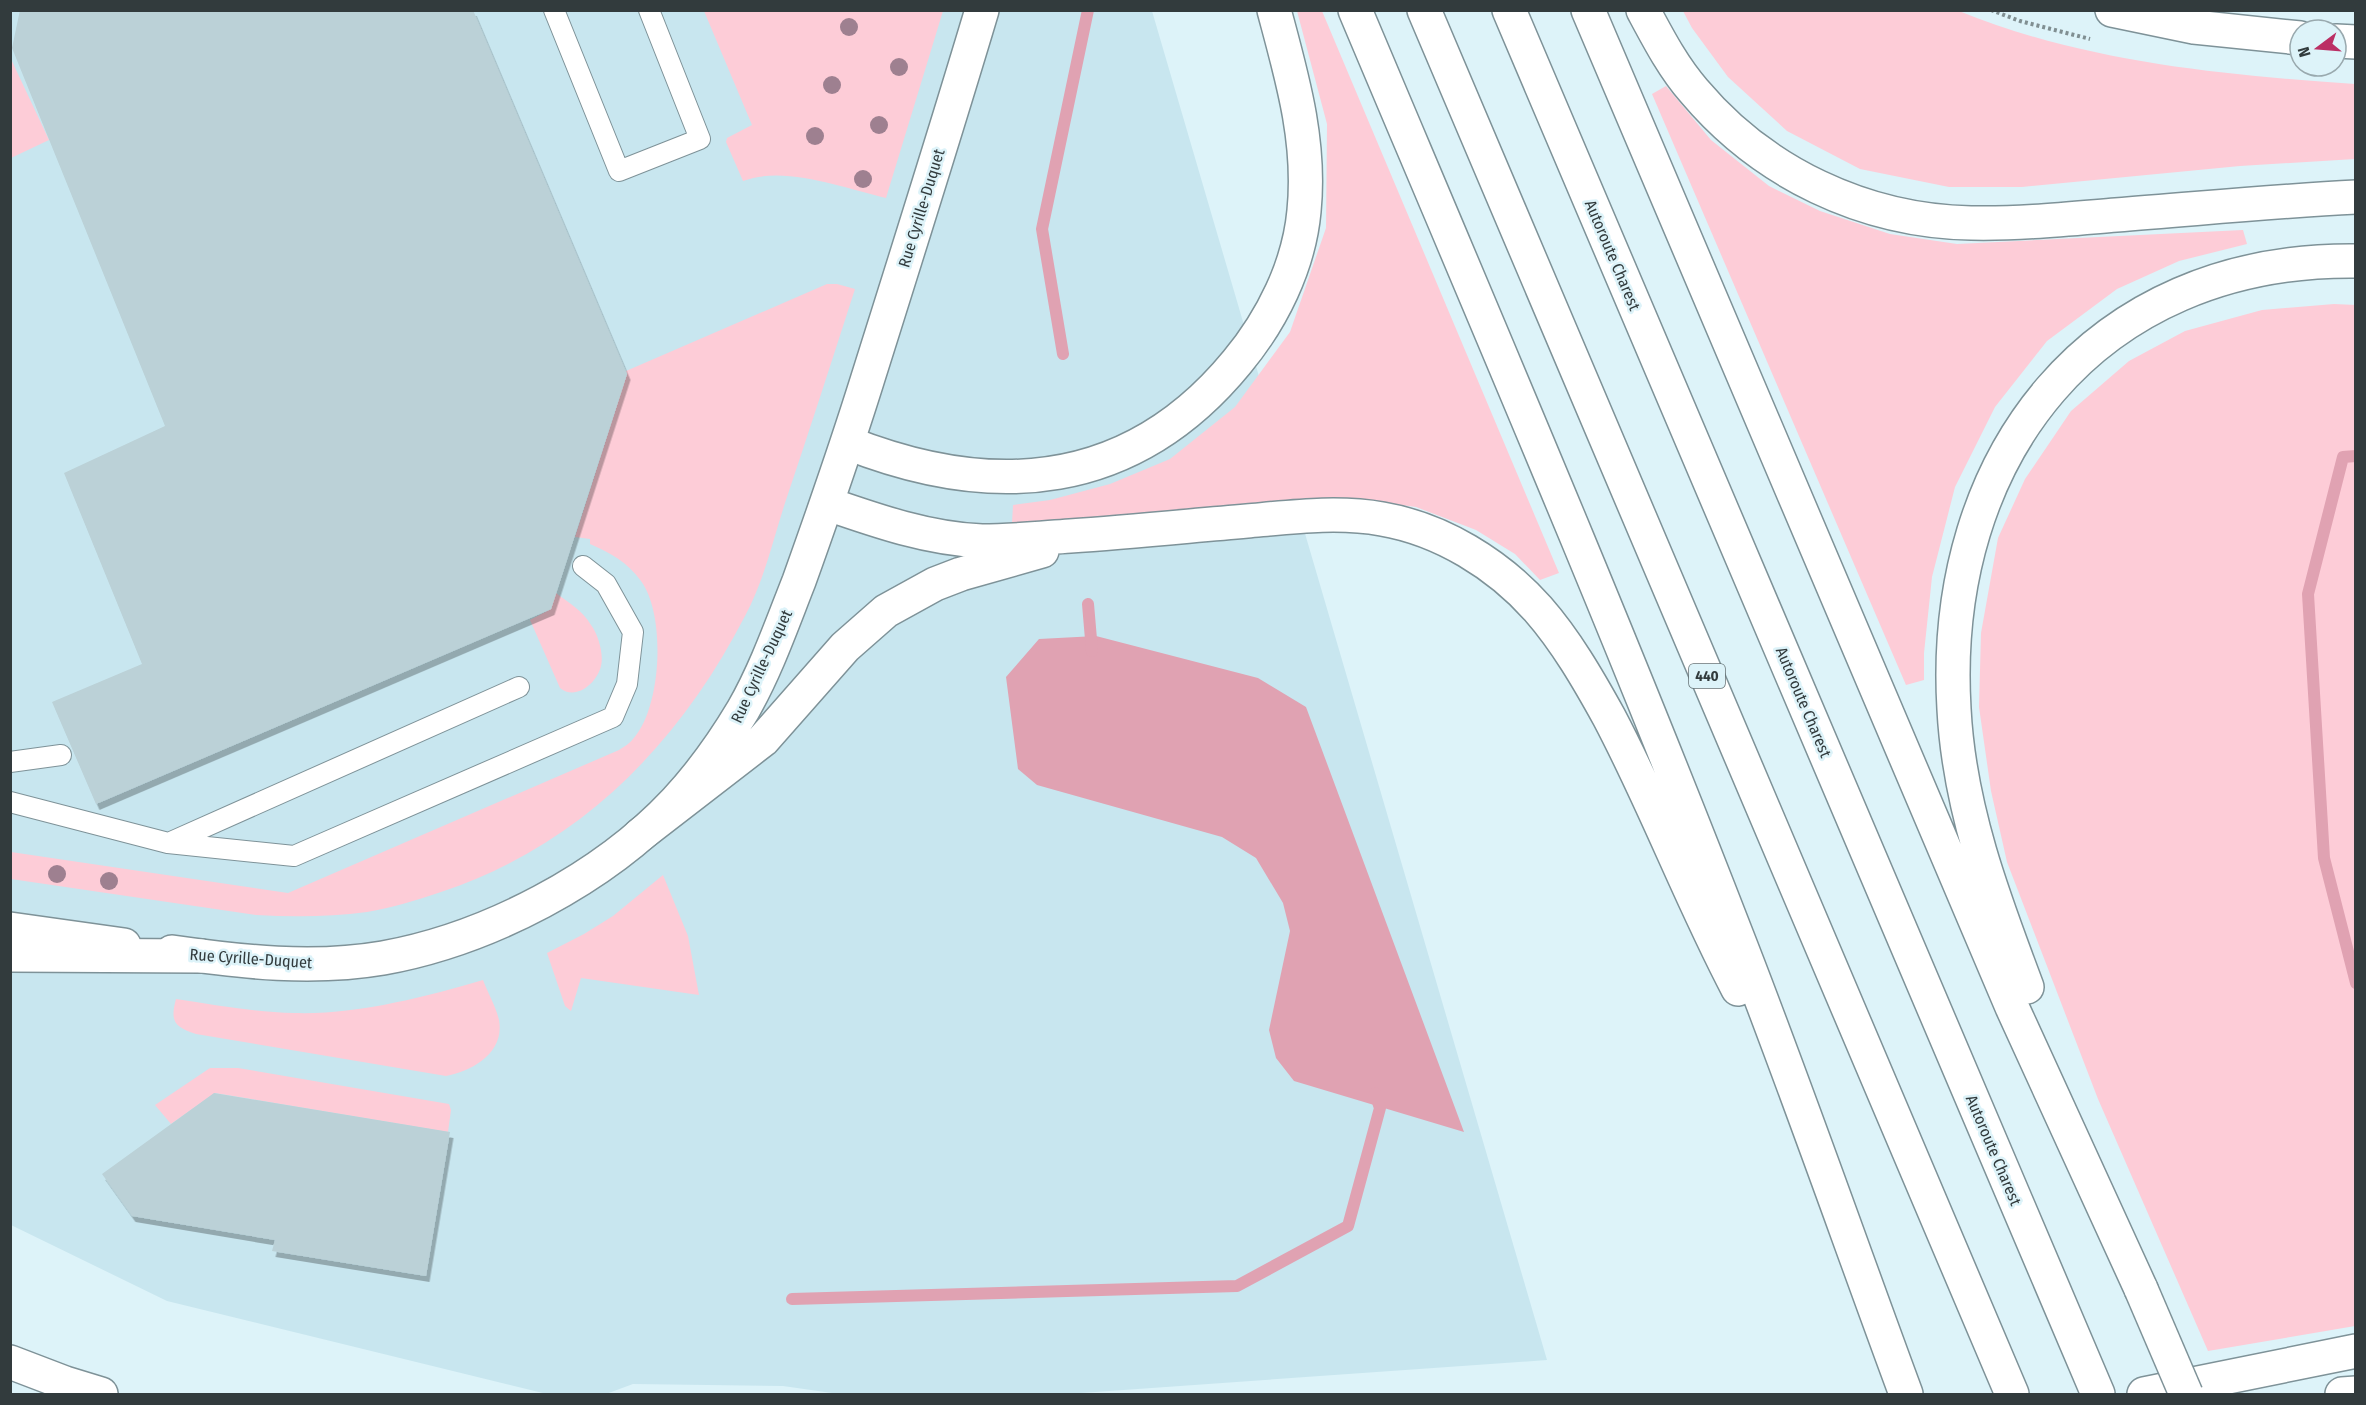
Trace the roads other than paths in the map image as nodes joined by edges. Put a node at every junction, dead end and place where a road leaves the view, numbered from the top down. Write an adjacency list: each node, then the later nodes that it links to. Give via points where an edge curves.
1 (554, 10): 2 (lane, via 619,171 700,139)
2 (649, 10)
3 (982, 10): 14 (main road, Rue Cyrille-Duquet)
4 (1274, 10): 14 (main road, via 1305,147 1299,246 1273,310 1253,343 1206,397 1181,419 1123,452 1054,474 953,474)
5 (1354, 10): 27 (main road, via 1584,553 1736,934)
6 (1424, 10): 34 (main road, 440)
7 (1509, 10): 35 (main road, Autoroute Charest)
8 (1588, 10): 28 (main road, via 2012,1007)
9 (1643, 10): 12 (main road, via 1670,59 1693,90 1747,144 1810,183 1874,210 1936,220 2002,223)
10 (2112, 10): 11 (main road, via 2194,27)
11 (2288, 37)
12 (2355, 197)
13 (2355, 261): 28 (main road, via 2291,263 2227,278 2165,301 2104,338 2050,387 2007,449 1974,527 1962,569 1955,618 1954,709 1961,773 1976,839 2005,928)
14 (848, 443): 15 (main road, Rue Cyrille-Duquet)
15 (828, 504): 16 (main road, via 924,533 980,541); 22 (main road, Rue Cyrille-Duquet, via 781,628 745,707 699,776)
16 (1104, 534): 22 (main road, via 961,574 886,611 845,647 762,740); 27 (main road, via 1313,516 1382,519 1443,538 1510,581 1538,608 1588,679 1641,781 1715,944)
17 (583, 566): 23 (lane, via 606,584 633,632 627,684 613,717 294,856)
18 (519, 687): 23 (lane)
19 (61, 755): 20 (lane)
20 (10, 762)
21 (10, 802): 23 (lane)
22 (640, 835): 26 (main road, Rue Cyrille-Duquet, via 535,904 462,937 422,949 381,958 291,964)
23 (168, 843)
24 (10, 929): 26 (main road, Rue Cyrille-Duquet)
25 (10, 955): 26 (main road)
26 (201, 956)
27 (1796, 1096): 33 (main road)
28 (2141, 1289): 37 (main road, bridge)
29 (2355, 1351): 36 (main road)
30 (10, 1362): 32 (main road)
31 (2355, 1393): 38 (main road)
32 (101, 1395)
33 (1906, 1395)
34 (2012, 1395)
35 (2098, 1395)
36 (2144, 1395)
37 (2186, 1395)
38 (2342, 1395)

